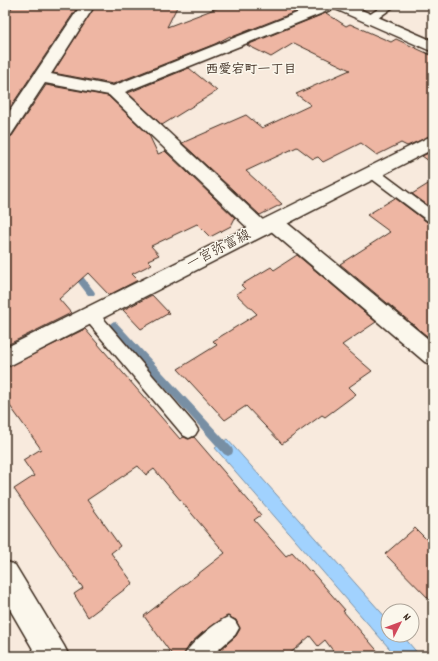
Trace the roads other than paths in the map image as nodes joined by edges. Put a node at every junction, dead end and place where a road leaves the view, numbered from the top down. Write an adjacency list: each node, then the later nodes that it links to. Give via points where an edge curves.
1 (88, 5): 7 (street)
2 (330, 5): 8 (street)
3 (338, 5): 5 (street)
4 (391, 5): 5 (lane)
5 (370, 19): 6 (street)
6 (433, 47)
7 (41, 77): 8 (street); 9 (street)
8 (114, 91): 13 (street)
9 (5, 131)
10 (433, 142): 11 (street, 一宮弥富線)
11 (373, 173): 12 (lane); 13 (street, 一宮弥富線)
12 (433, 218)
13 (268, 226): 14 (street, 一宮弥富線); 15 (street)
14 (92, 315): 16 (street, 一宮弥富線); 17 (lane)
15 (433, 356)
16 (5, 358)
17 (189, 430)
18 (5, 575): 20 (street)
19 (228, 628): 21 (lane)
20 (54, 656)
21 (195, 656)

